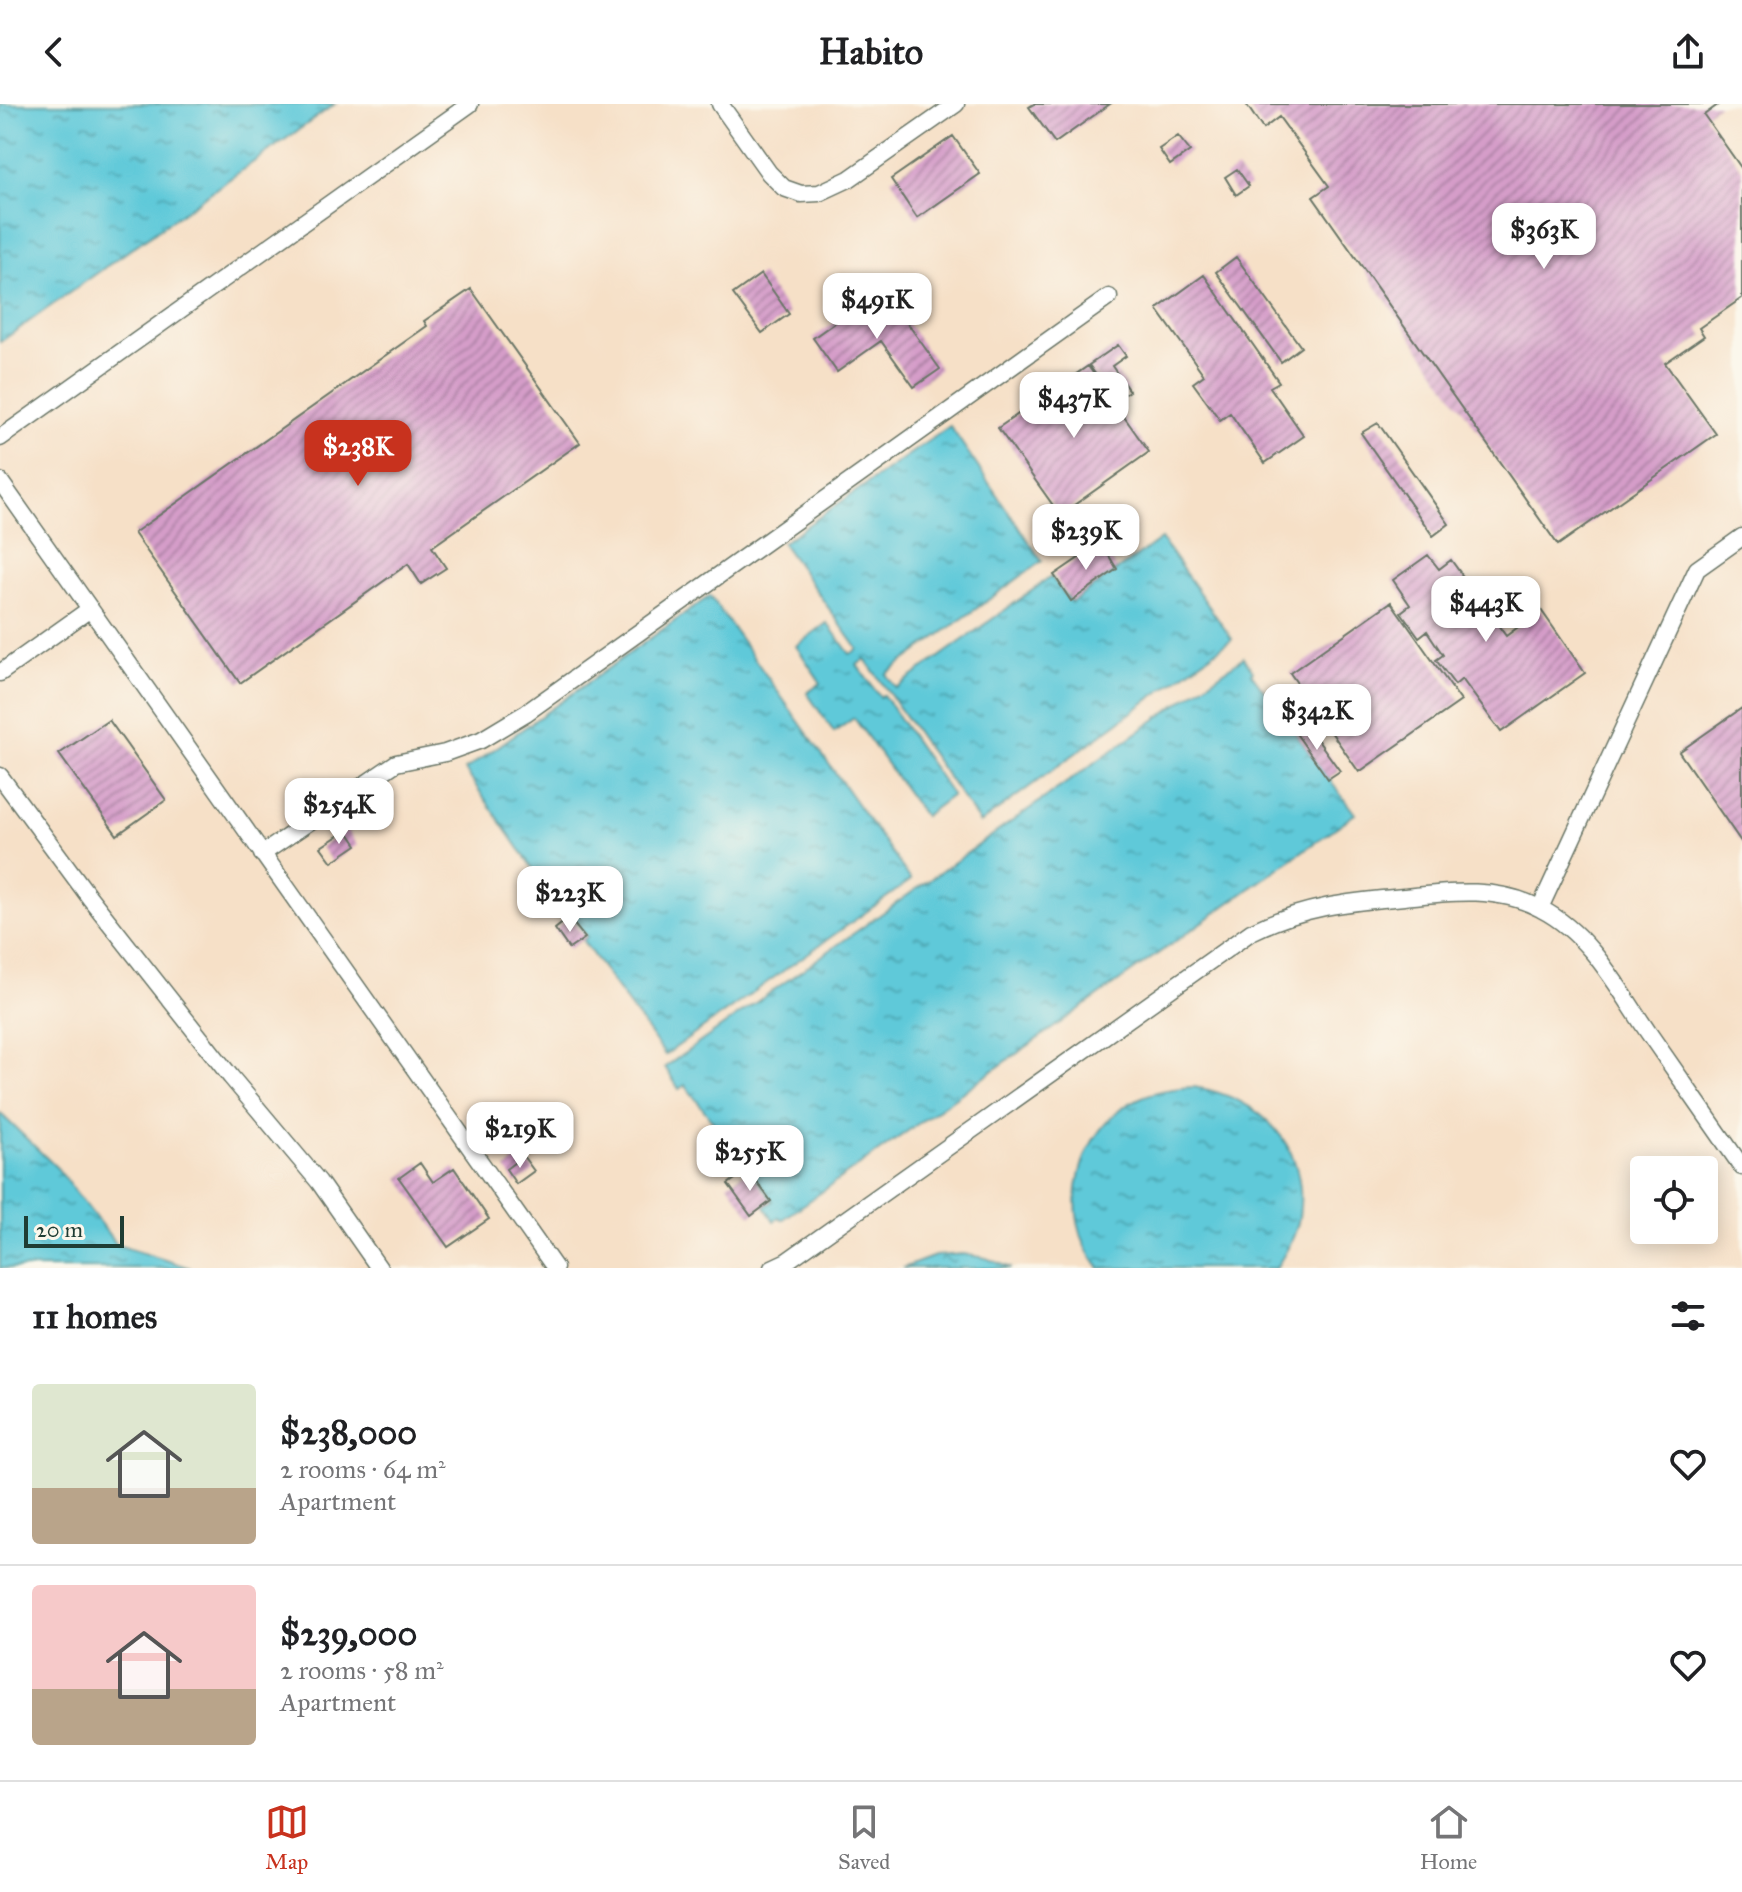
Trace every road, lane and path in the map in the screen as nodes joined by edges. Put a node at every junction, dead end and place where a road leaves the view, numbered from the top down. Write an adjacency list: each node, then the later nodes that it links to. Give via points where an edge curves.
1 (470, 104): 5 (lane)
2 (720, 104): 3 (lane, via 769,173 784,188 801,194 819,193 849,179)
3 (956, 104)
4 (1109, 297): 11 (lane, via 526,713 481,740 396,763)
5 (0, 438)
6 (0, 481): 8 (lane)
7 (1742, 537): 12 (lane, via 1697,569)
8 (90, 609): 9 (lane); 11 (lane)
9 (0, 673)
10 (0, 776): 14 (lane, via 90,898 319,1182)
11 (262, 854): 15 (lane)
12 (1540, 908): 13 (lane, via 1573,930 1601,963); 16 (lane, via 1469,891 1311,908 1251,932)
13 (1742, 1167)
14 (379, 1268)
15 (555, 1268)
16 (772, 1268)

